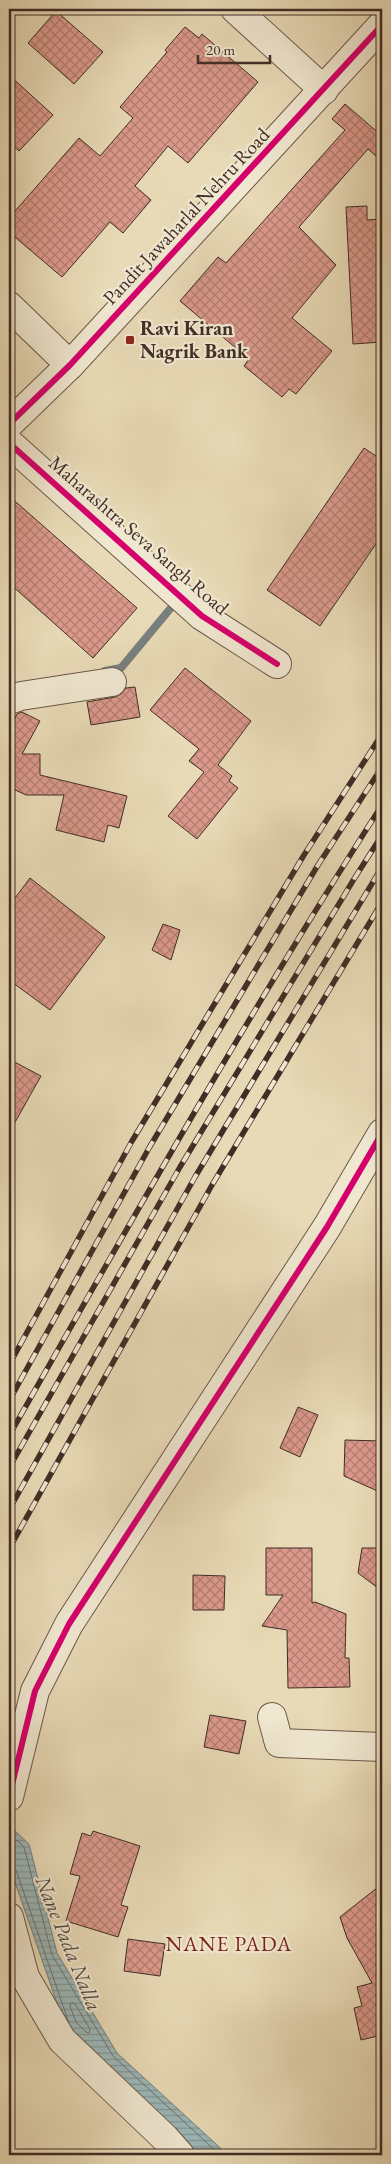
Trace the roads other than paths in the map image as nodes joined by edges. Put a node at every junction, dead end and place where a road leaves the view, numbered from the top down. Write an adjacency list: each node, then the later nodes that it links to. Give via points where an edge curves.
1 (235, 9): 3 (street)
2 (382, 25): 3 (street, Pandit Jawaharlal Nehru Road)
3 (324, 90): 5 (street, Pandit Jawaharlal Nehru Road)
4 (9, 306): 5 (street)
5 (70, 364): 6 (street, Pandit Jawaharlal Nehru Road)
6 (9, 424)
7 (9, 443): 8 (street, Maharashtra Seva Sangh Road, via 202,616)
8 (277, 664)
9 (112, 682): 10 (street)
10 (9, 700)
11 (382, 1133): 14 (street, via 327,1227 69,1624 35,1691)
12 (272, 1717): 13 (street, via 279,1743)
13 (382, 1747)
14 (9, 1797)
15 (9, 1918): 16 (street, via 25,1977 62,2040)
16 (180, 2155)

